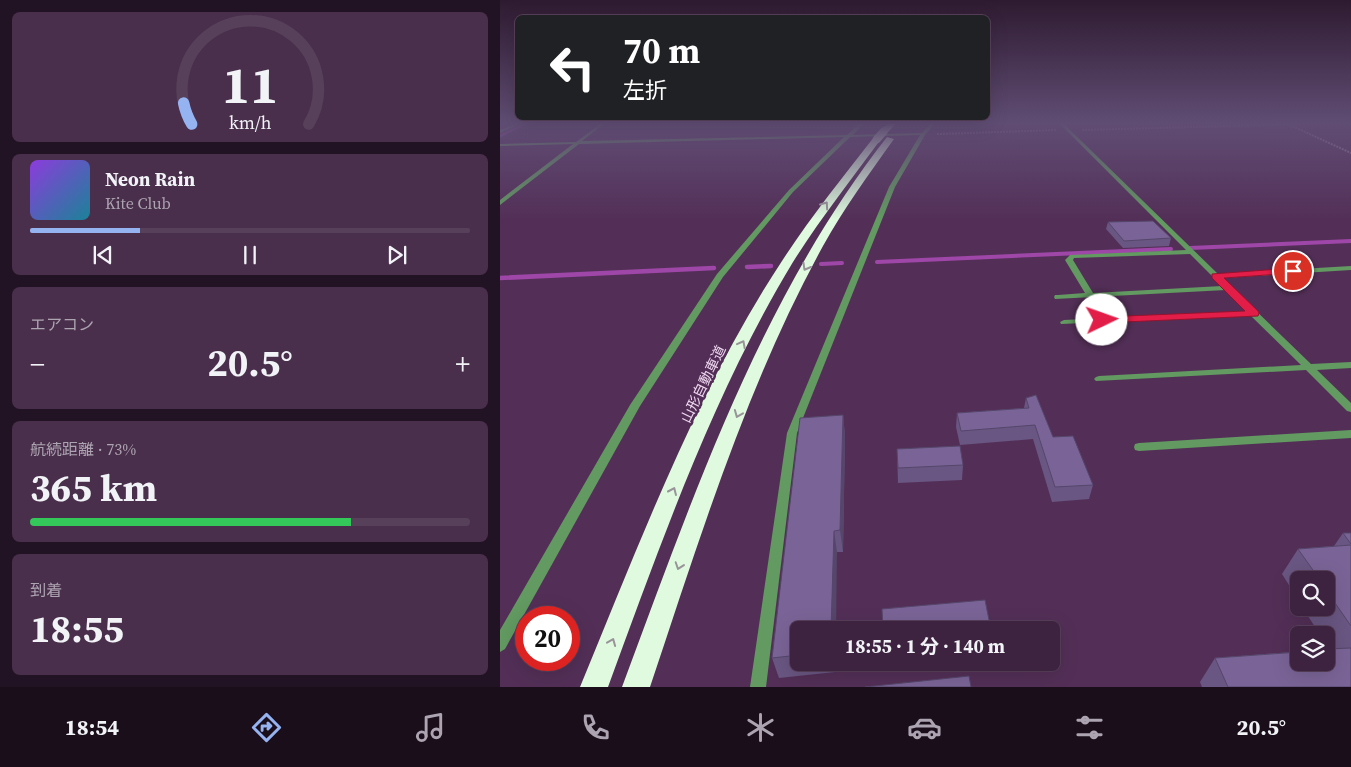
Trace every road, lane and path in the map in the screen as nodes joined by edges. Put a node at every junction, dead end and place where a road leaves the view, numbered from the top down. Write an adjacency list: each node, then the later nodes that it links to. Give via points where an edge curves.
1 (561, 156): 7 (street)
2 (827, 156): 22 (street, via 791,191 720,276 636,405)
3 (863, 156): 23 (highway, 山形自動車道, one-way to 3, via 654,535 722,382 804,235)
4 (873, 156): 24 (highway, 山形自動車道, one-way to 24, via 791,293 750,384 695,522)
5 (910, 156): 25 (street, via 892,187 792,434)
6 (1095, 156): 8 (street)
7 (500, 203)
8 (1191, 252): 10 (street); 12 (street, via 1072,256 1068,260)
9 (1351, 268): 10 (street)
10 (1216, 276): 11 (street)
11 (1228, 288): 12 (street); 14 (street)
12 (1090, 295): 13 (street)
13 (1058, 297)
14 (1254, 313): 15 (street); 17 (street)
15 (1064, 322)
16 (1351, 365): 17 (street)
17 (1309, 367): 18 (street); 19 (street)
18 (1099, 379)
19 (1351, 409)
20 (1351, 434): 21 (street)
21 (1139, 447)
22 (500, 644)
23 (594, 687)
24 (636, 687)
25 (758, 687)

